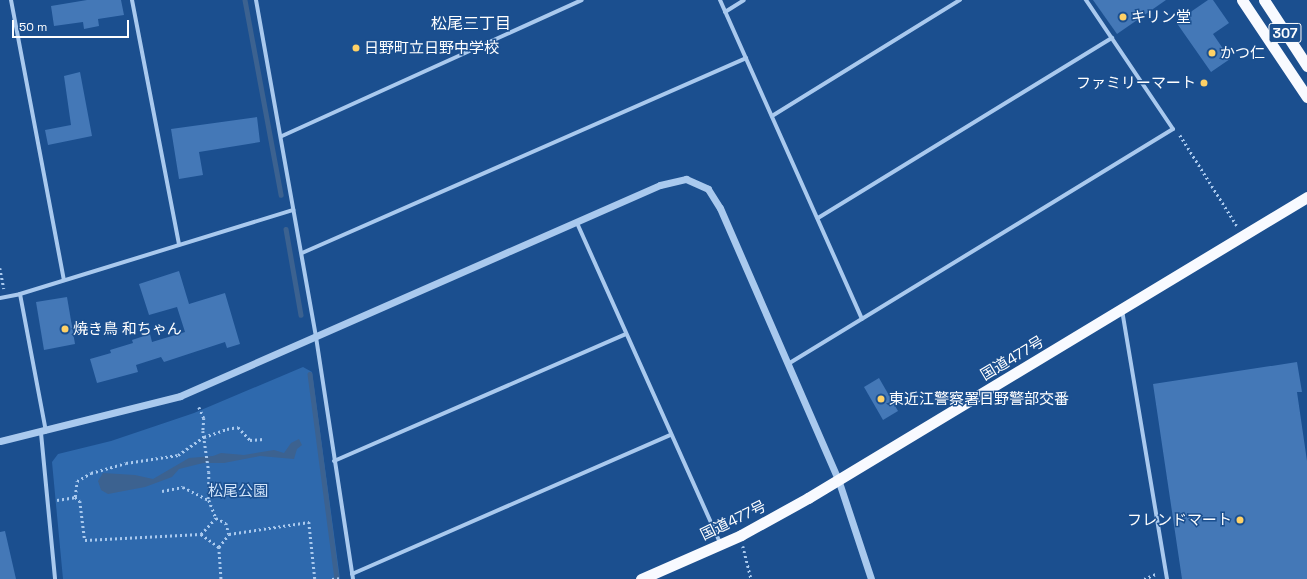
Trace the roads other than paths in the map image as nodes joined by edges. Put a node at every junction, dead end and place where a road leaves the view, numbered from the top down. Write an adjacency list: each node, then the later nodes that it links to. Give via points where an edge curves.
1 (11, 0): 24 (street)
2 (132, 0): 22 (street)
3 (256, 0): 17 (street)
4 (582, 0): 17 (street)
5 (720, 0): 11 (street)
6 (744, 0): 11 (street)
7 (960, 0): 16 (street)
8 (1086, 0): 12 (street)
9 (1242, 0): 15 (highway, 307)
10 (1264, 0): 14 (highway, 307)
11 (725, 12): 13 (street)
12 (1112, 38): 20 (street); 28 (street, via 1173,129)
13 (746, 58): 16 (street); 23 (street)
14 (1307, 66)
15 (1307, 97)
16 (772, 116): 20 (street)
17 (282, 136): 19 (street)
18 (1307, 197): 27 (highway, 国道477号)
19 (293, 210): 22 (street); 23 (street)
20 (818, 218): 28 (street)
21 (577, 223): 29 (street); 30 (street); 31 (street, via 660,185 686,179 701,184 715,197)
22 (179, 245): 24 (street)
23 (302, 253): 30 (street)
24 (64, 280): 25 (street)
25 (20, 294): 26 (street); 32 (street)
26 (0, 298)
27 (1122, 309): 36 (highway, 国道477号); 42 (street)
28 (862, 319): 31 (street)
29 (626, 334): 33 (street); 35 (street)
30 (316, 337): 32 (street, via 180,396); 35 (street)
31 (788, 364): 36 (street)
32 (43, 432): 34 (street); 39 (street)
33 (670, 435): 37 (street); 38 (street)
34 (0, 441)
35 (334, 461): 38 (street)
36 (838, 480): 37 (highway, 国道477号, via 741,535); 41 (street)
37 (720, 544): 40 (highway, 国道477号)
38 (353, 577)
39 (56, 579)
40 (642, 579)
41 (870, 579)
42 (1167, 579)

